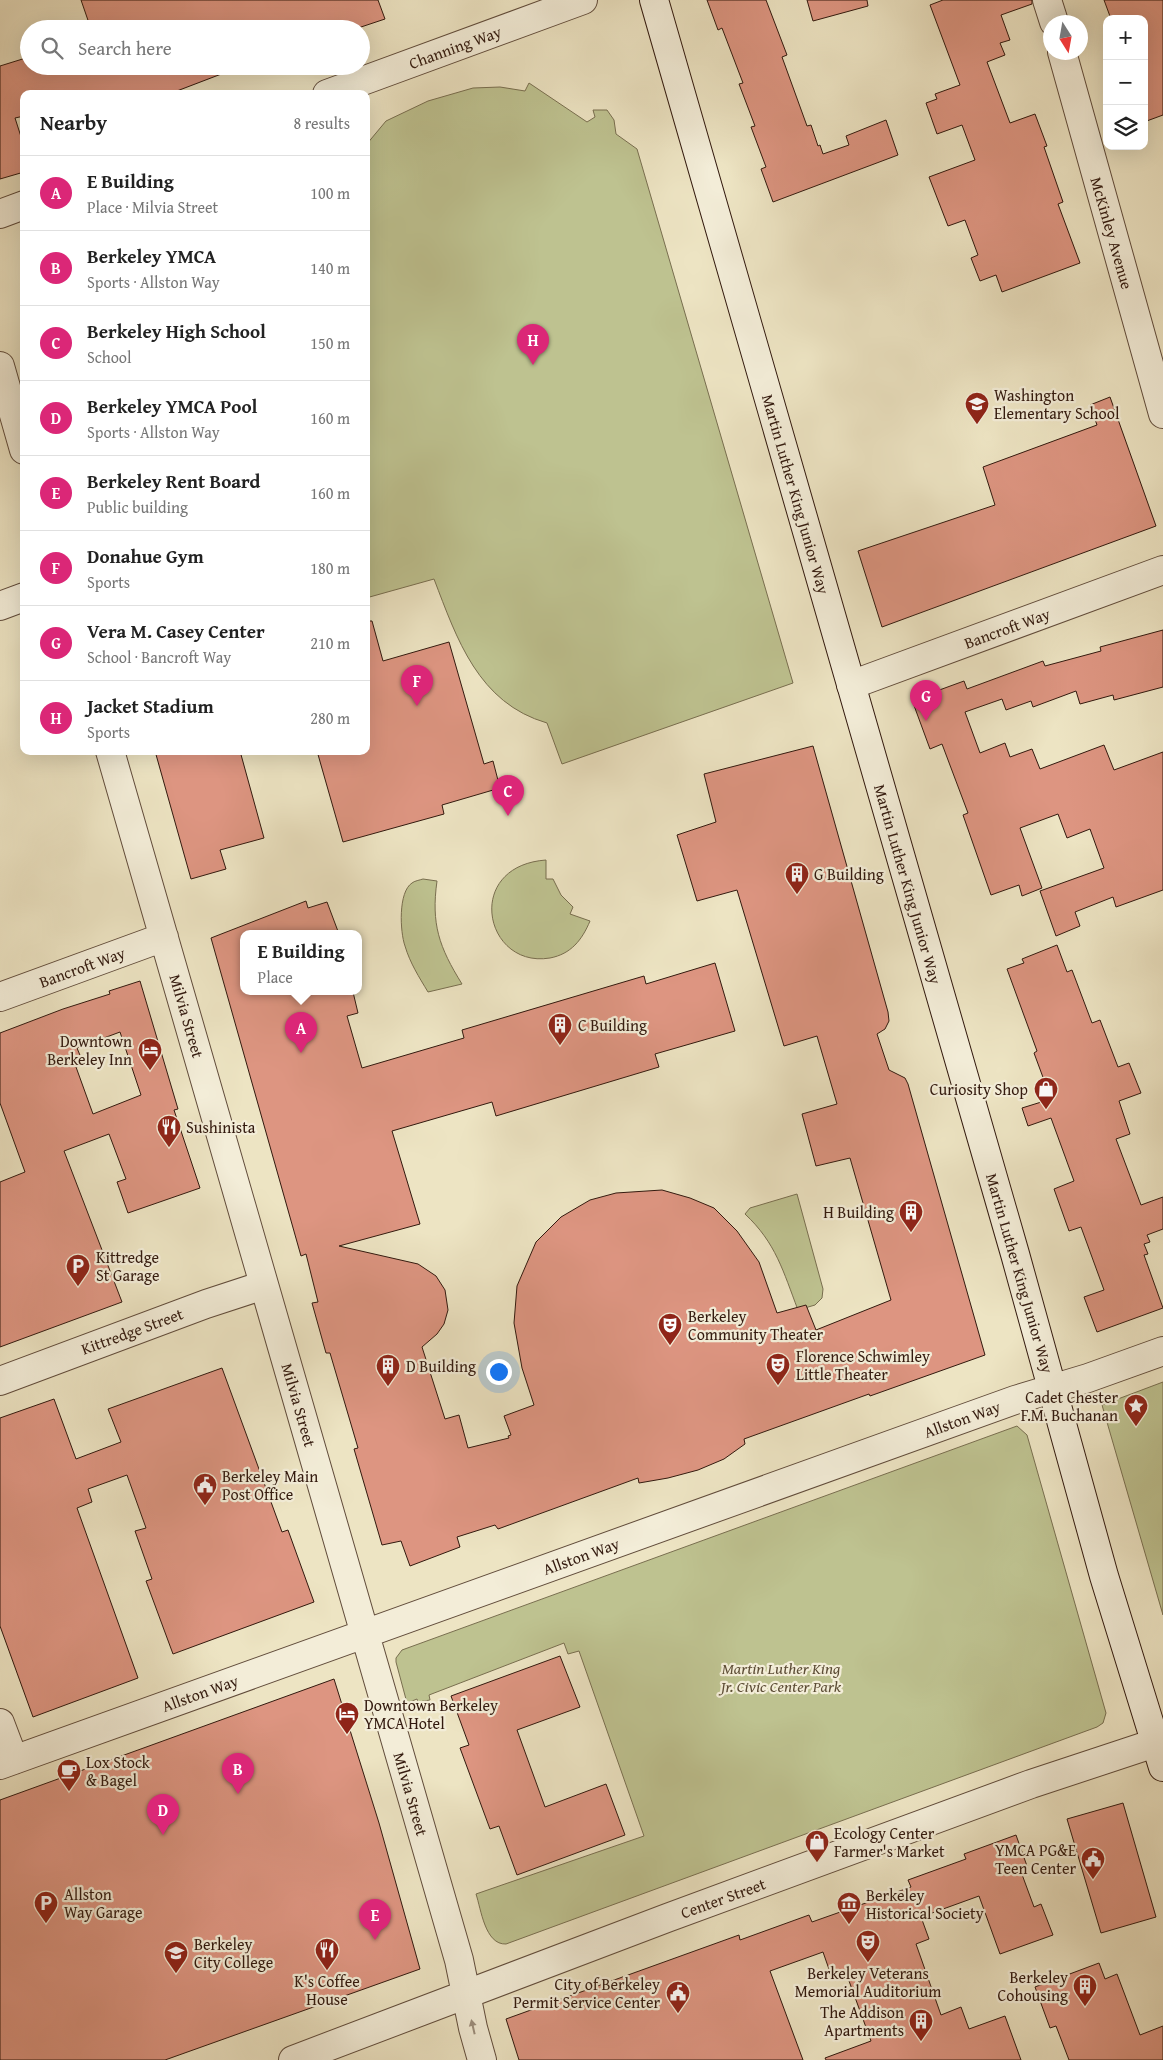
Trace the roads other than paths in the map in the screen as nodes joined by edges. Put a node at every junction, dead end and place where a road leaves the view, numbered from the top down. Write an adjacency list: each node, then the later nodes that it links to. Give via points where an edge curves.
1 (583, 0): 6 (street, Channing Way)
2 (654, 0): 15 (street, Martin Luther King Junior Way)
3 (1047, 0): 4 (street)
4 (1052, 15)
5 (1064, 60): 10 (street, McKinley Avenue)
6 (338, 90)
7 (20, 206): 8 (street)
8 (0, 214)
9 (0, 366): 11 (street)
10 (1163, 414)
11 (20, 436)
12 (1163, 570): 15 (street, Bancroft Way)
13 (20, 598): 14 (street)
14 (0, 606)
15 (851, 685): 22 (street, Martin Luther King Junior Way)
16 (111, 755): 17 (street, Milvia Street)
17 (164, 937): 18 (street, Bancroft Way); 19 (street, Milvia Street)
18 (0, 997)
19 (264, 1285): 21 (street, Kittredge Street); 23 (street, Milvia Street)
20 (1163, 1351): 22 (street, Allston Way)
21 (0, 1380)
22 (1053, 1389): 23 (street, Allston Way, via 1006,1403); 25 (street, Martin Luther King Junior Way, via 1104,1576)
23 (364, 1634): 26 (street, Allston Way); 27 (street, Milvia Street, via 459,1960)
24 (0, 1723): 26 (street)
25 (1159, 1755): 27 (street, Center Street, via 1031,1784)
26 (7, 1763)
27 (466, 1994): 28 (street, Center Street); 29 (street, Milvia Street, one-way to 27)
28 (293, 2060)
29 (482, 2060)

